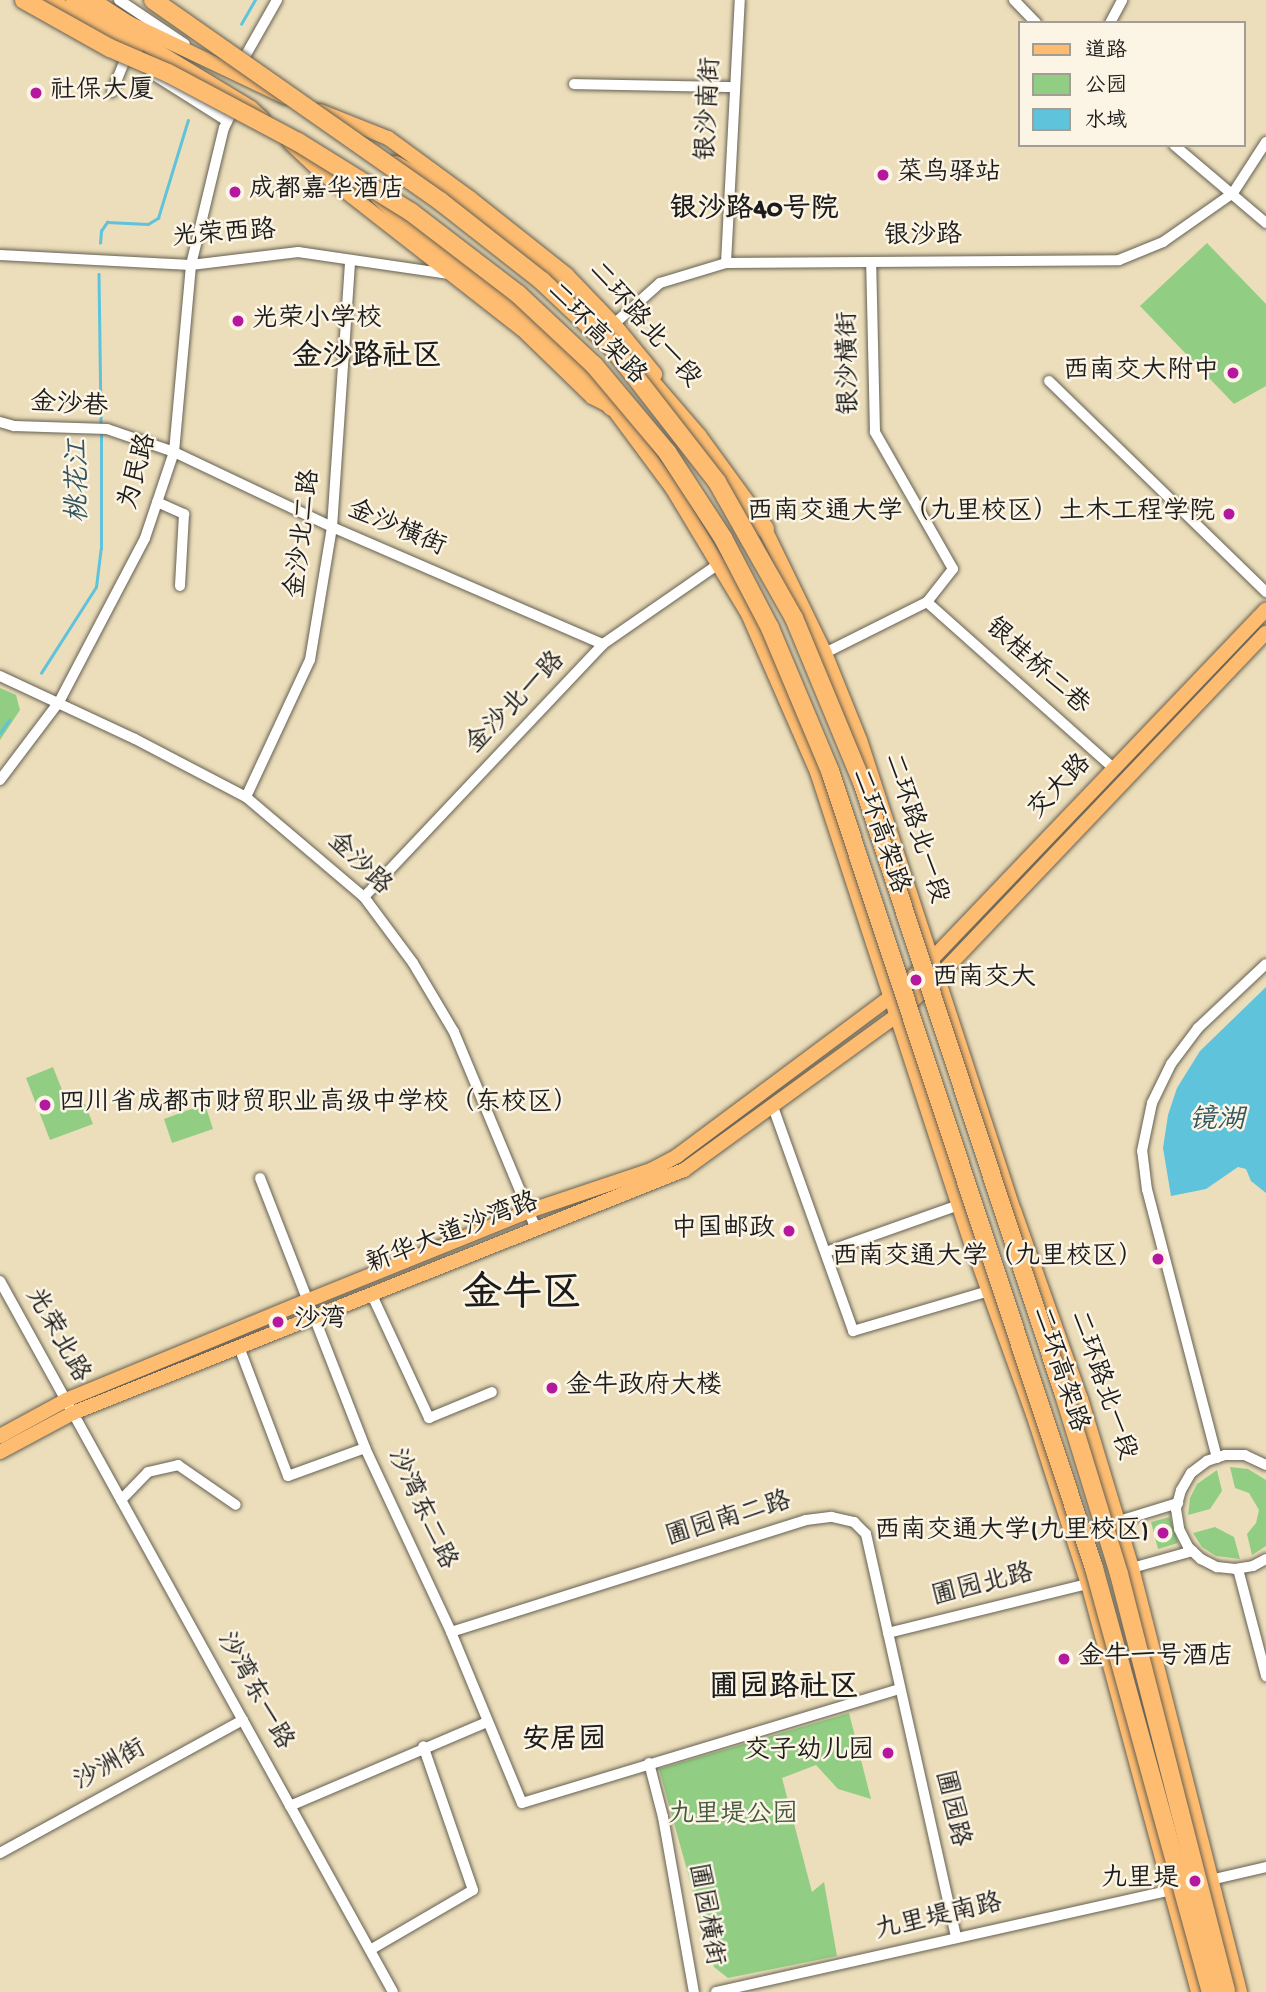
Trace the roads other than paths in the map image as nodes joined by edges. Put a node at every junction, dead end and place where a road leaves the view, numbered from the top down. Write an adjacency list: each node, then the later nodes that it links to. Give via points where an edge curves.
1 (23, 0): 17 (highway, bridge, via 141,64)
2 (33, 0): 15 (street)
3 (47, 0): 17 (highway, 二环高架路, bridge)
4 (73, 0): 14 (main road, 二环路北一段)
5 (93, 0): 14 (main road, 二环路北一段)
6 (119, 0): 16 (street)
7 (153, 0): 26 (highway, 二环高架路, bridge)
8 (276, 0): 18 (street)
9 (740, 0): 20 (street, 银沙南街)
10 (1014, 0): 12 (street)
11 (1122, 0): 13 (street)
12 (1034, 21)
13 (1111, 21)
14 (127, 27): 16 (main road, 二环路北一段); 22 (main road, 二环路北一段)
15 (126, 58): 21 (street); 23 (street)
16 (207, 61): 18 (main road, 二环路北一段)
17 (169, 73): 27 (highway, 二环高架路, bridge)
18 (236, 73): 36 (main road, 二环路北一段, via 263,89 388,138 567,275)
19 (574, 84): 20 (street)
20 (736, 87): 33 (street, 银沙南街)
21 (112, 92)
22 (238, 99): 23 (street, 为民路); 35 (main road, 二环路北一段)
23 (227, 121): 34 (street, 为民路)
24 (1266, 142): 28 (street)
25 (1176, 147): 28 (street)
26 (376, 156): 43 (highway, bridge, via 448,194 588,309 698,437); 112 (highway, 二环高架路, bridge, via 542,281 612,347 718,482 794,618 863,782 1068,1408 1118,1574)
27 (365, 181): 38 (highway, bridge, via 399,216 531,324); 111 (highway, 二环高架路, bridge, via 517,294 594,365 667,452 723,538 770,628 830,771 1048,1423 1098,1581)
28 (1233, 193): 29 (street); 32 (street, 银沙路, via 1163,242 1119,260)
29 (1266, 223)
30 (0, 255): 34 (street, 光荣西路)
31 (350, 262): 34 (street, 光荣西路, via 298,253); 35 (street, 光荣西路); 42 (street, 金沙北二路)
32 (871, 262): 33 (street, 银沙路); 47 (street, 银沙横街, via 875,432 953,569)
33 (726, 263): 36 (street, 银沙路, via 660,283)
34 (191, 265): 40 (street, 为民路)
35 (449, 274): 38 (main road, 二环路北一段, via 522,329 592,397)
36 (614, 324): 43 (main road, 二环路北一段, via 706,436)
37 (1049, 381): 46 (street)
38 (612, 407): 44 (main road, 二环路北一段, via 673,488)
39 (0, 422): 40 (street, 金沙巷, via 107,429)
40 (174, 452): 41 (street, 为民路); 42 (street, 金沙横街)
41 (157, 502): 45 (street, via 184,514); 53 (street, 为民路, via 145,538)
42 (332, 527): 50 (street, 金沙横街); 56 (street, 金沙北二路, via 310,660)
43 (765, 529): 51 (main road, 二环路北一段)
44 (720, 563): 50 (street, 金沙北一路); 61 (main road, 二环路北一段, via 748,614 817,772)
45 (180, 586)
46 (1266, 592)
47 (928, 602): 51 (street); 54 (street, 银桂桥二巷)
48 (1266, 610): 54 (main road, 交大路)
49 (1266, 633): 60 (main road, 交大路)
50 (603, 644): 57 (street, 金沙北一路)
51 (825, 653): 58 (main road, 二环路北一段, via 875,783)
52 (0, 676): 53 (street, 金沙路)
53 (59, 702): 55 (street, 为民路); 56 (street, 金沙路)
54 (1113, 768): 58 (main road, 交大路)
55 (0, 780)
56 (246, 797): 57 (street, 金沙路)
57 (364, 897): 66 (street, 金沙路, via 413,963 454,1032)
58 (930, 961): 60 (main road, 二环路北一段); 61 (main road, 交大路)
59 (1266, 964): 81 (street, via 1198,1028 1171,1064 1152,1103 1142,1151 1147,1190)
60 (936, 979): 62 (main road, 交大路); 86 (main road, 二环路北一段)
61 (890, 997): 62 (main road, 二环路北一段); 66 (main road, 新华大道沙湾路, via 677,1156 651,1170)
62 (896, 1016): 63 (main road, 新华大道沙湾路); 65 (main road, 二环路北一段)
63 (773, 1107): 67 (main road, 新华大道沙湾路, via 684,1170); 68 (street)
64 (260, 1178): 73 (street, 沙湾东二路)
65 (959, 1205): 68 (street); 70 (main road, 二环路北一段)
66 (529, 1211): 67 (street, 金沙路); 73 (main road, 新华大道沙湾路)
67 (536, 1228): 71 (main road, 新华大道沙湾路)
68 (826, 1252): 70 (street, via 853,1331)
69 (0, 1282): 72 (street, 光荣北路)
70 (989, 1291): 91 (main road, 二环路北一段)
71 (371, 1293): 74 (main road, 新华大道沙湾路); 76 (street, via 429,1418)
72 (4, 1296): 77 (street, 光荣北路)
73 (309, 1300): 74 (street, 沙湾东二路); 77 (main road, 新华大道沙湾路)
74 (316, 1316): 75 (main road, 新华大道沙湾路); 79 (street, 沙湾东二路)
75 (239, 1346): 77 (main road, 新华大道沙湾路); 79 (street, via 288,1476)
76 (492, 1392)
77 (69, 1407): 78 (main road, 新华大道沙湾路); 80 (main road, 新华大道沙湾路); 83 (street, 沙湾东一路)
78 (0, 1436)
79 (365, 1448): 92 (street, 沙湾东二路)
80 (0, 1451)
81 (1217, 1458): 82 (street, via 1245,1455); 84 (street, via 1191,1473)
82 (1266, 1465)
83 (121, 1500): 85 (street, via 148,1472 178,1465); 96 (street, 沙湾东一路)
84 (1178, 1503): 86 (street); 87 (street, via 1179,1529)
85 (236, 1505)
86 (1119, 1521): 89 (main road, 二环路北一段)
87 (1193, 1551): 89 (street); 90 (street, via 1217,1567)
88 (1266, 1559): 90 (street)
89 (1132, 1568): 103 (main road, 二环路北一段)
90 (1238, 1569): 94 (street)
91 (1088, 1584): 93 (street, 圃园北路); 104 (main road, 二环路北一段)
92 (451, 1632): 93 (street, 圃园南二路, via 806,1520 832,1517 854,1522 866,1534); 97 (street, 沙湾东二路)
93 (888, 1633): 95 (street, 圃园南二路)
94 (1266, 1676)
95 (901, 1689): 99 (street); 105 (street, 圃园路)
96 (243, 1720): 100 (street, 沙湾东一路); 101 (street, 沙洲街)
97 (487, 1722): 98 (street); 99 (street, 沙湾东二路, via 522,1803)
98 (423, 1746): 100 (street); 106 (street, via 473,1890)
99 (649, 1763): 108 (street, 圃园横街)
100 (290, 1806): 106 (street, 沙湾东一路)
101 (0, 1853)
102 (1266, 1867): 103 (street, 九里堤南路)
103 (1213, 1879): 104 (street, 九里堤南路); 113 (main road, 二环路北一段)
104 (1172, 1891): 105 (street, 九里堤南路); 110 (main road, 二环路北一段)
105 (956, 1938): 109 (street, 九里堤南路)
106 (370, 1950): 107 (street, 沙湾东一路)
107 (393, 1992)
108 (694, 1992)
109 (716, 1992)
110 (1198, 1992)
111 (1212, 1992)
112 (1226, 1992)
113 (1240, 1992)

